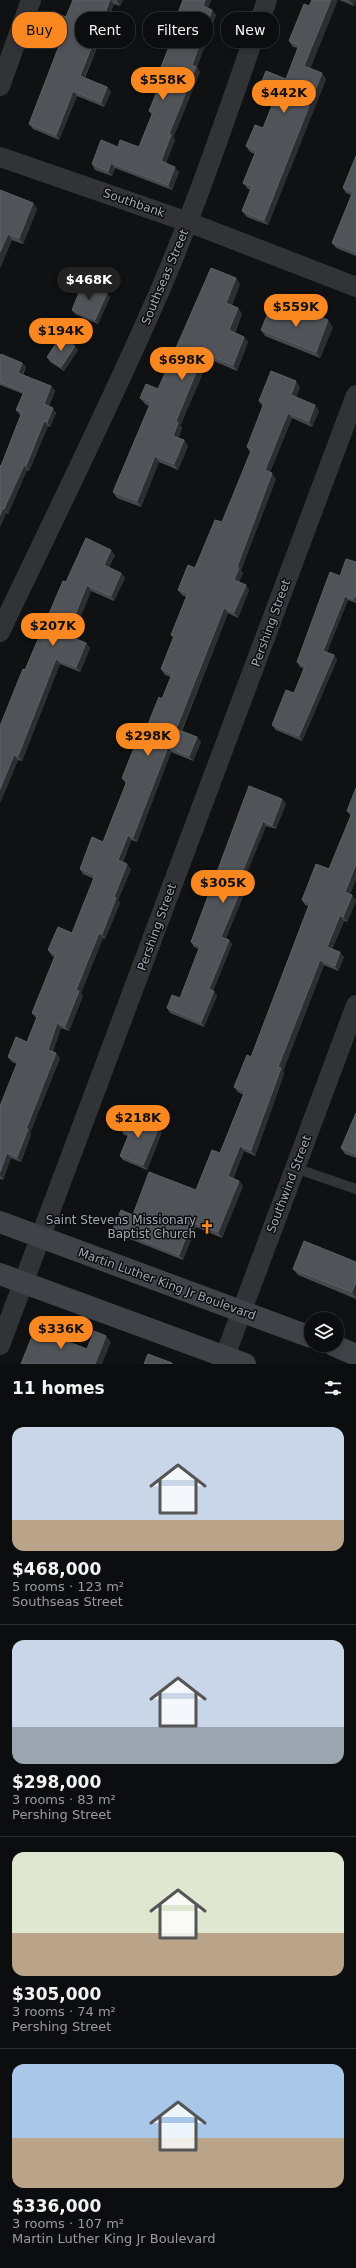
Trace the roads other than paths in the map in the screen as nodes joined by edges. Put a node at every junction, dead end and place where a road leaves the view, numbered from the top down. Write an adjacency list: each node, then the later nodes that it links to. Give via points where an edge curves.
1 (31, 0): 3 (street)
2 (267, 0): 5 (street, Southseas Street)
3 (0, 86)
4 (0, 157): 5 (street, Southbank)
5 (188, 222): 6 (street, Southbank); 8 (street, Southseas Street, via 121,377)
6 (356, 287)
7 (356, 395): 13 (street, Pershing Street)
8 (0, 632)
9 (356, 1005): 10 (street, Southwind Street)
10 (295, 1168): 11 (lane); 16 (street, Southwind Street)
11 (356, 1189)
12 (0, 1222): 13 (main road, Martin Luther King Jr Boulevard)
13 (41, 1238): 15 (street, Pershing Street); 16 (main road, Martin Luther King Jr Boulevard)
14 (0, 1274): 15 (main road)
15 (24, 1283): 18 (street, Pershing Street); 21 (main road)
16 (241, 1312): 17 (main road, Martin Luther King Jr Boulevard); 21 (street, Southwind Street)
17 (304, 1334)
18 (0, 1346)
19 (344, 1350): 20 (main road)
20 (356, 1356)
21 (224, 1360): 22 (main road)
22 (245, 1364)

